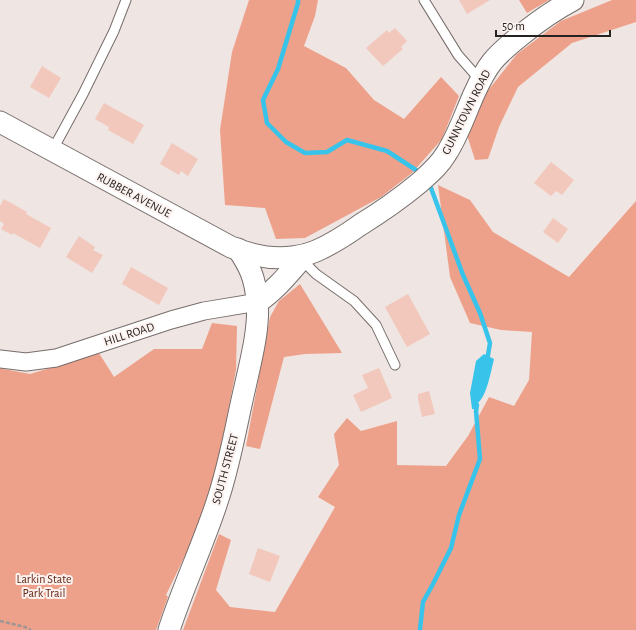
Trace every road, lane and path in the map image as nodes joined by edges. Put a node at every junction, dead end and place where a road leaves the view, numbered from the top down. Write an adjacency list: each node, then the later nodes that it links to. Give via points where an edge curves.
1 (126, 0): 6 (lane, via 114,31)
2 (424, 0): 4 (lane, via 458,55)
3 (573, 0): 4 (street, GUNNTOWN ROAD, via 556,9 508,45)
4 (480, 80): 8 (street, GUNNTOWN ROAD, via 440,162 398,200 353,230)
5 (0, 122): 6 (street, RUBBER AVENUE)
6 (52, 151): 7 (street, RUBBER AVENUE)
7 (238, 249): 9 (street, RUBBER AVENUE); 10 (street, SOUTH STREET, via 252,273)
8 (305, 255): 9 (street, GUNNTOWN ROAD); 10 (street, via 268,295); 12 (lane, via 309,267 316,274 354,301 376,325)
9 (272, 258)
10 (258, 302): 11 (street, HILL ROAD, via 204,311 56,358 26,362); 15 (street, SOUTH STREET, via 255,336 223,483)
11 (0, 359)
12 (395, 365)
13 (0, 621): 14 (path)
14 (31, 630)
15 (169, 630)

